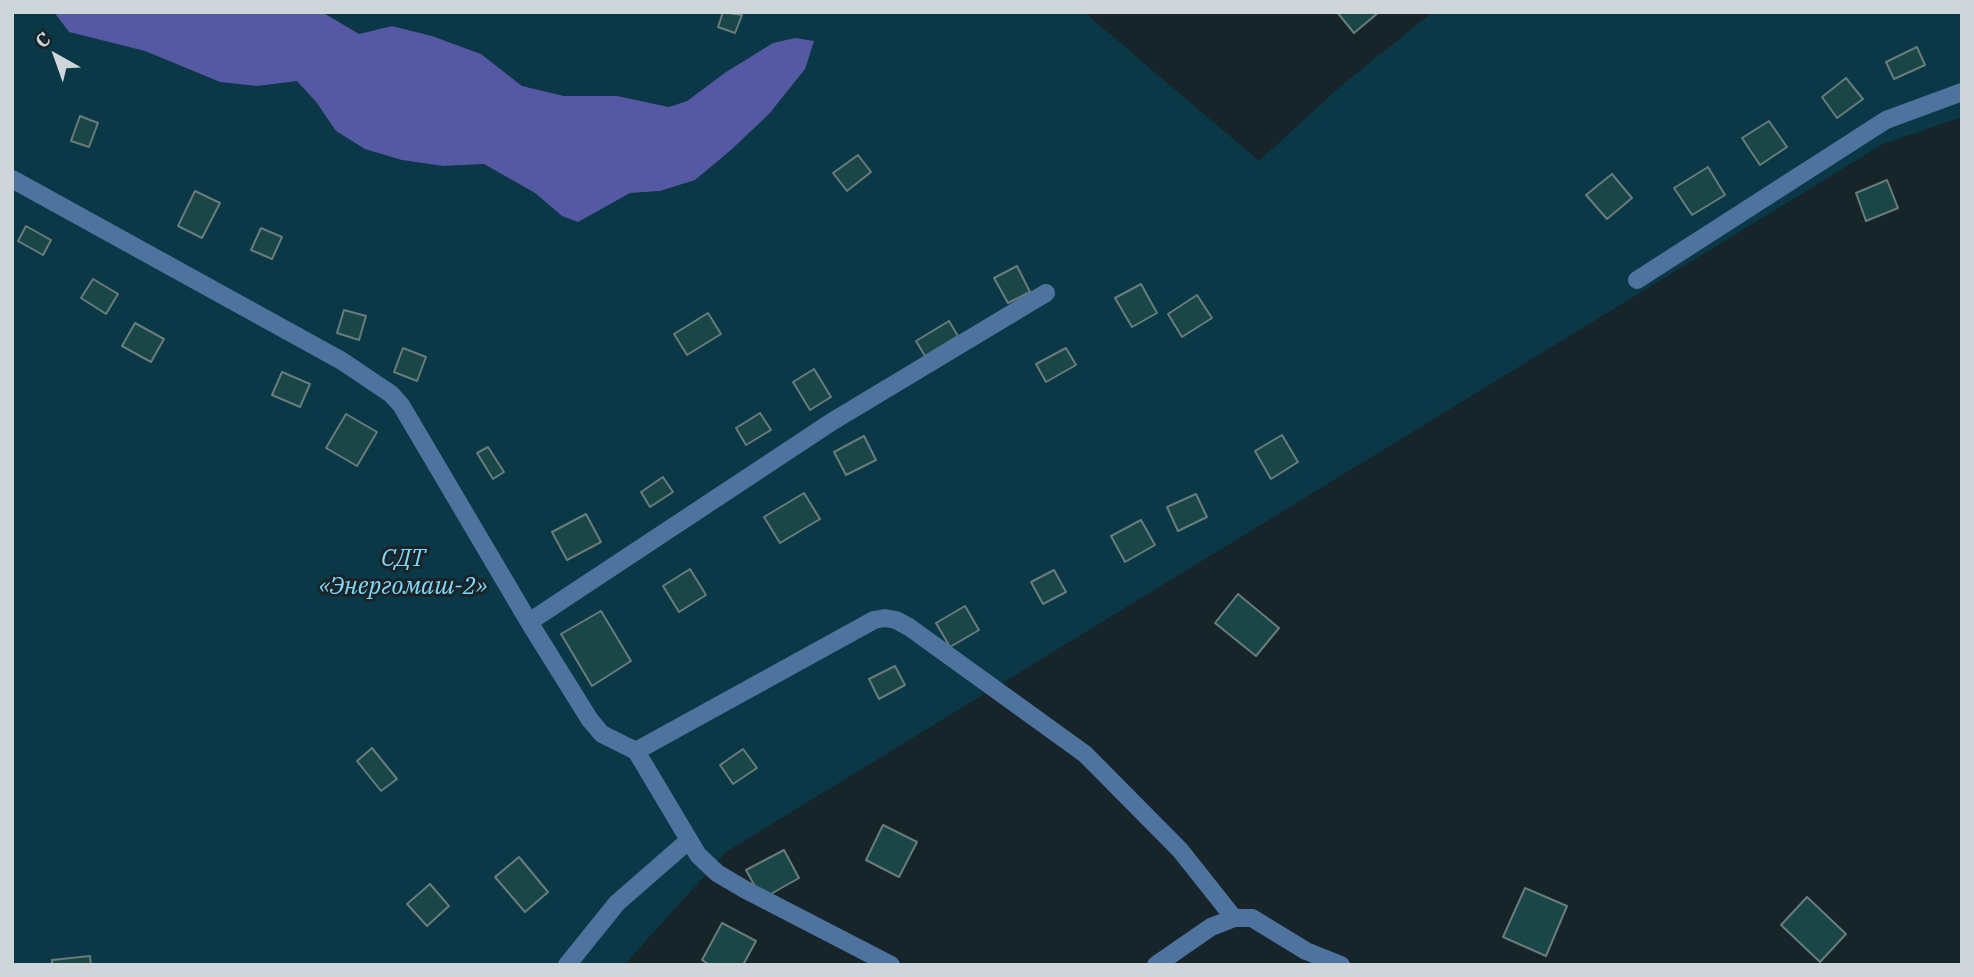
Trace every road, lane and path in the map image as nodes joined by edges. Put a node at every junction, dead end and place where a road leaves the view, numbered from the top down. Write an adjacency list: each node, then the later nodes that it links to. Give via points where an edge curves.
1 (1962, 92): 3 (street, via 1886,120)
2 (12, 179): 5 (street, via 352,367 391,394)
3 (1637, 280)
4 (1046, 293): 5 (street, via 833,421)
5 (529, 622): 6 (street, via 590,720 602,734)
6 (636, 751): 7 (street); 8 (street, via 874,620 896,620 1085,754 1180,850)
7 (688, 841): 9 (street, via 617,902); 10 (street, via 717,873 744,890)
8 (1234, 918): 11 (street, via 1212,927); 12 (street, via 1252,918 1306,951)
9 (567, 965)
10 (891, 965)
11 (1156, 965)
12 (1342, 965)

